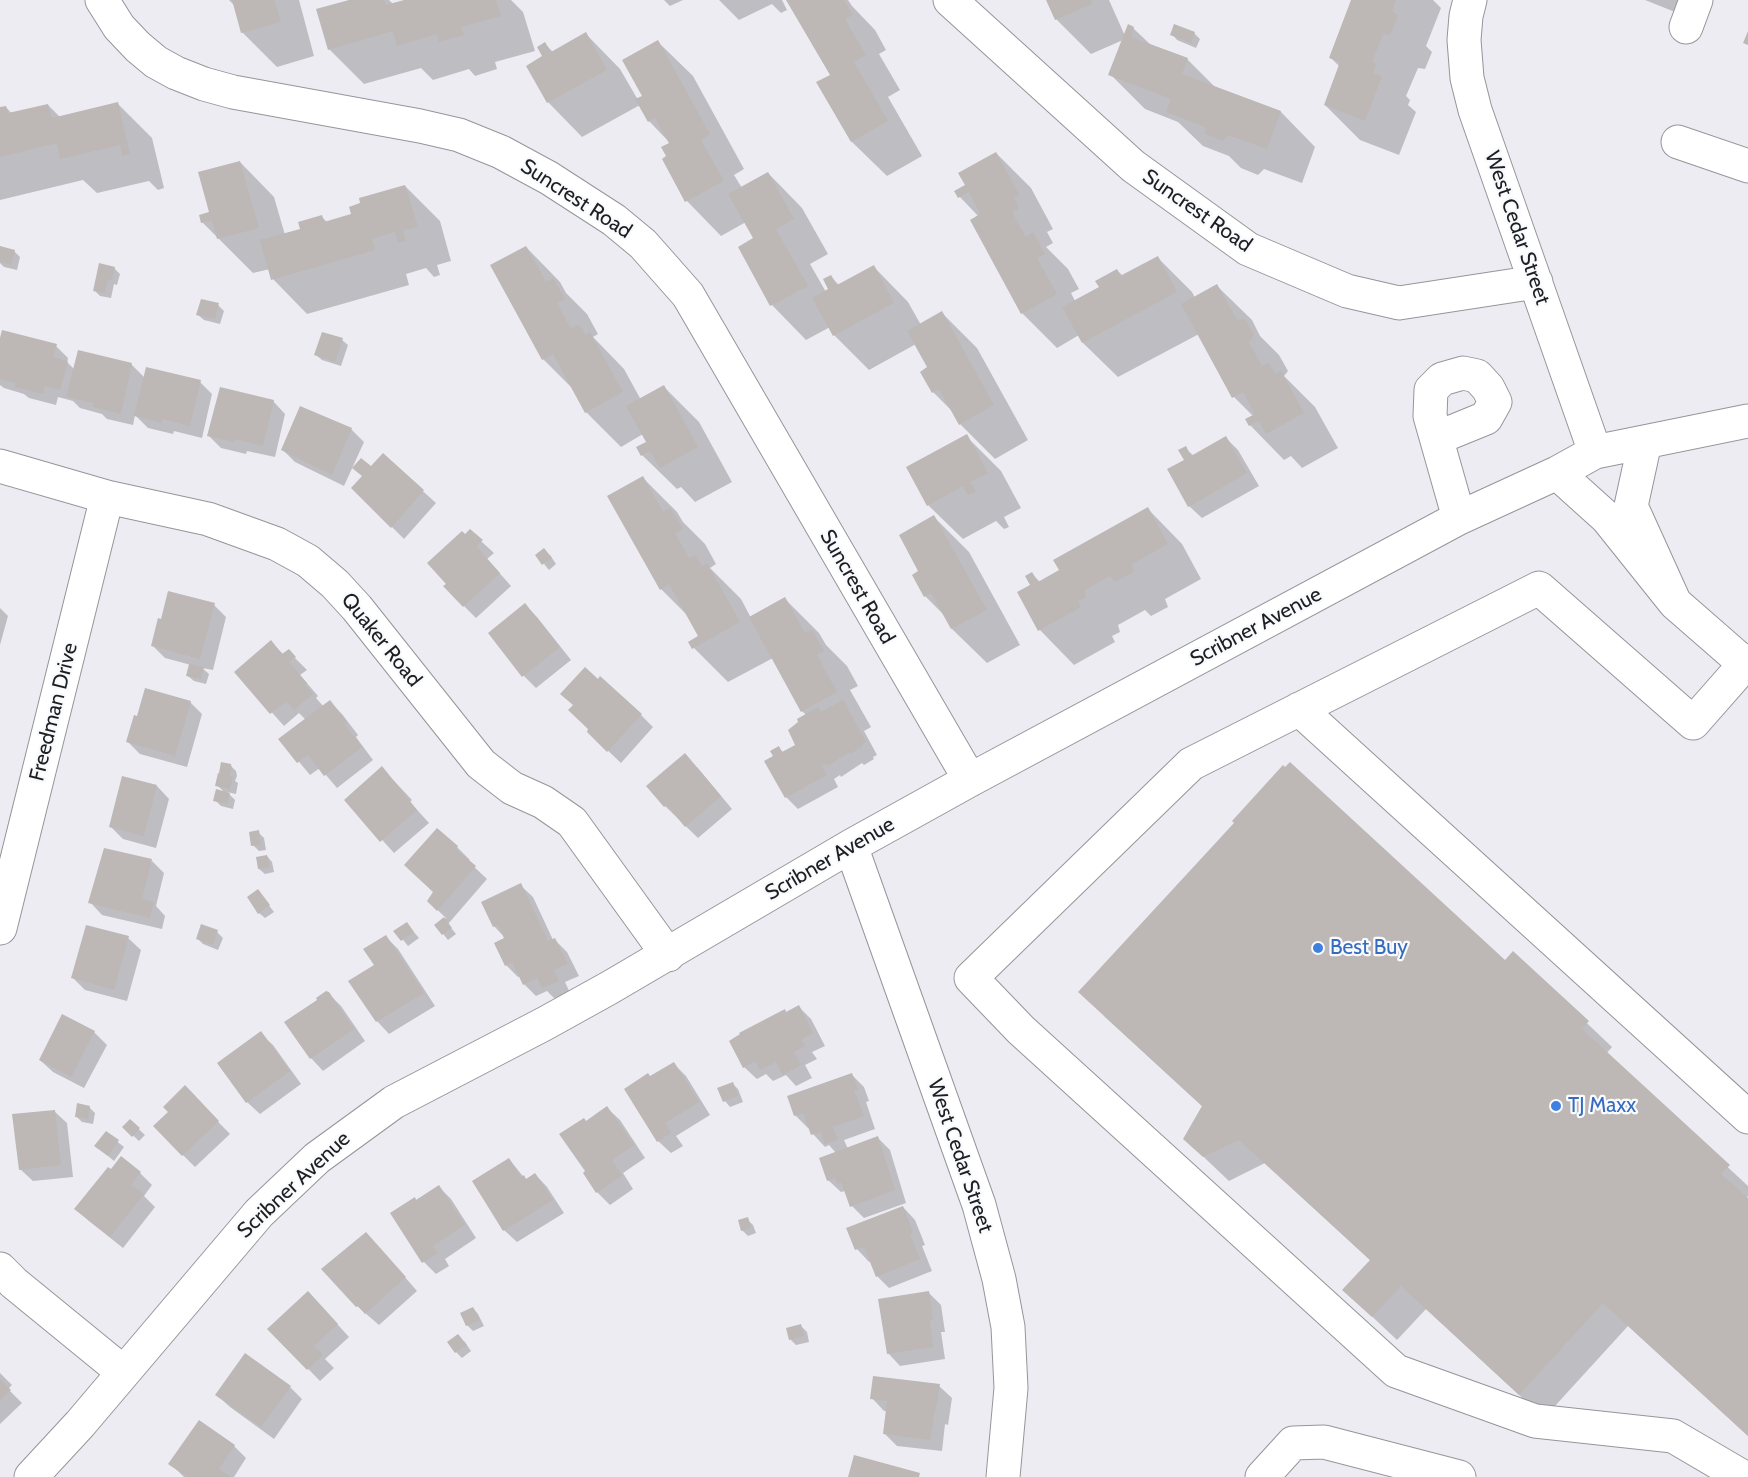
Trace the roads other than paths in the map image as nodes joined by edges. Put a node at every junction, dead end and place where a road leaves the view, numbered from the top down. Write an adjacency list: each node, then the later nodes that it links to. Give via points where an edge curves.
1 (102, 0): 18 (street, Suncrest Road, via 138,47 176,73 233,92 459,135 549,178 643,244 688,295)
2 (950, 0): 6 (street, Suncrest Road, via 1133,166 1248,249 1347,291 1399,303)
3 (1470, 0): 6 (street, West Cedar Street, via 1464,40 1467,78)
4 (1678, 142): 5 (street)
5 (1748, 166)
6 (1536, 282): 10 (street, West Cedar Street)
7 (1748, 421): 9 (street, Scribner Avenue)
8 (1437, 438): 14 (street)
9 (1645, 442): 10 (street, Scribner Avenue); 15 (street, via 1631,506)
10 (1595, 452): 12 (street, Scribner Avenue)
11 (0, 466): 13 (street, Quaker Road)
12 (1557, 473): 14 (street, Scribner Avenue); 15 (street, via 1607,518)
13 (107, 497): 20 (street, Freedman Drive); 21 (street, Quaker Road, via 208,519 277,544 308,561 357,608 481,764 512,788 543,802 572,822)
14 (1459, 518): 18 (street, Scribner Avenue)
15 (1675, 603): 16 (street)
16 (1747, 662): 17 (street, via 1693,723 1539,588)
17 (1299, 709): 22 (street); 29 (street, via 1191,764 971,978 1021,1030 1396,1371 1534,1421 1673,1436)
18 (970, 780): 19 (street, Scribner Avenue)
19 (851, 846): 21 (street, Scribner Avenue); 26 (street, West Cedar Street, via 979,1205 999,1279 1008,1327 1011,1388)
20 (0, 928)
21 (668, 955): 24 (street, Scribner Avenue, via 394,1102 338,1141 291,1181 240,1233)
22 (1748, 1117)
23 (0, 1269): 24 (street)
24 (123, 1372): 25 (street, Scribner Avenue)
25 (31, 1477)
26 (1003, 1477)
27 (1262, 1477): 28 (street, via 1293,1443 1324,1442)
28 (1459, 1477)
29 (1743, 1477)

